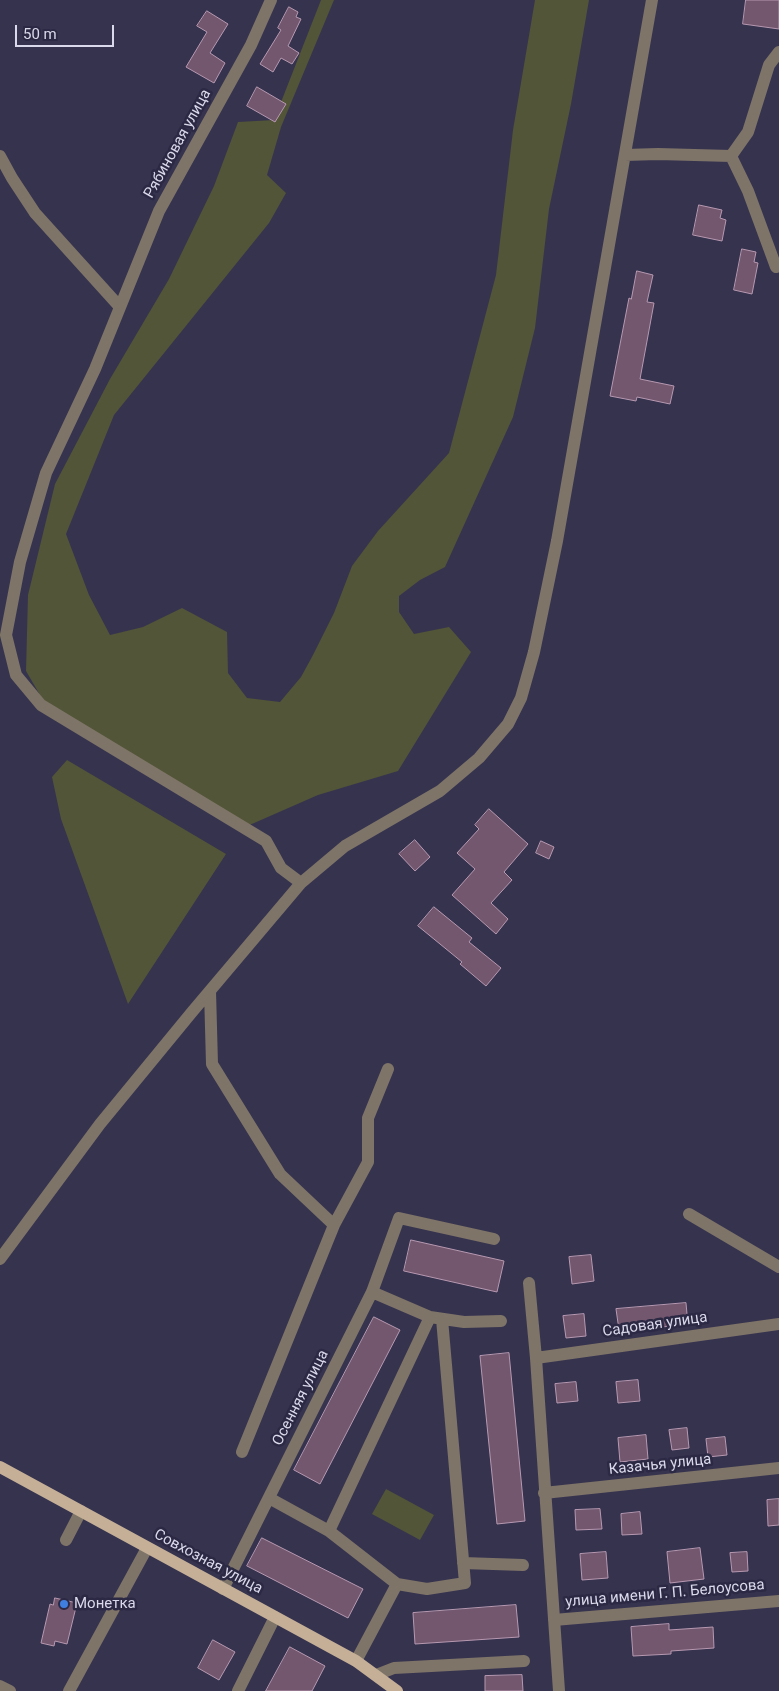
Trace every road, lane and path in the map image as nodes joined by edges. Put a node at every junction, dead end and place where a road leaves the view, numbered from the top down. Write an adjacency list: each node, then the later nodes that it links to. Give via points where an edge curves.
1 (272, 0): 8 (street, Рябиновая улица, via 251,45 159,211)
2 (652, 0): 5 (street)
3 (779, 52): 6 (street, via 769,65 748,132)
4 (0, 156): 8 (street, via 35,213)
5 (626, 156): 6 (street); 9 (street, via 557,541 521,698 508,724 479,758 440,791 345,846)
6 (731, 156): 7 (street, via 748,191)
7 (776, 267)
8 (119, 306): 9 (street, Рябиновая улица, via 95,369 46,473 20,562 6,635 16,675 41,705 266,841 281,868)
9 (301, 883): 10 (street)
10 (210, 991): 13 (street, via 212,1064 280,1174); 15 (street, via 100,1124)
11 (388, 1069): 13 (street, via 368,1118 368,1162)
12 (689, 1214): 16 (street)
13 (334, 1225): 23 (street)
14 (494, 1238): 18 (street, Осенняя улица, via 398,1218)
15 (0, 1259)
16 (779, 1267)
17 (529, 1283): 22 (street)
18 (372, 1292): 19 (street); 27 (street, Осенняя улица)
19 (436, 1318): 20 (street); 29 (street); 32 (street)
20 (501, 1322)
21 (779, 1324): 22 (street, Садовая улица)
22 (536, 1358): 26 (street)
23 (242, 1452)
24 (0, 1467): 28 (main road, Совхозная улица)
25 (779, 1468): 26 (street, Казачья улица)
26 (544, 1493): 38 (street)
27 (269, 1498): 29 (street); 35 (street, Осенняя улица)
28 (81, 1511): 30 (street); 31 (main road, Совхозная улица)
29 (329, 1531): 34 (street)
30 (66, 1540)
31 (147, 1548): 35 (main road, Совхозная улица); 44 (street)
32 (463, 1563): 33 (street); 34 (street, via 465,1582 427,1589)
33 (523, 1565)
34 (397, 1584): 39 (street)
35 (223, 1589): 37 (main road, Совхозная улица)
36 (779, 1601): 38 (street, улица имени Г. П. Белоусова)
37 (275, 1617): 39 (main road, Совхозная улица); 45 (street)
38 (554, 1620): 47 (street)
39 (356, 1660): 41 (main road, Совхозная улица)
40 (524, 1661): 41 (street, via 394,1668)
41 (376, 1675): 46 (main road, Совхозная улица)
42 (0, 1686): 43 (street)
43 (10, 1691)
44 (69, 1691)
45 (238, 1691)
46 (397, 1691)
47 (558, 1691)

